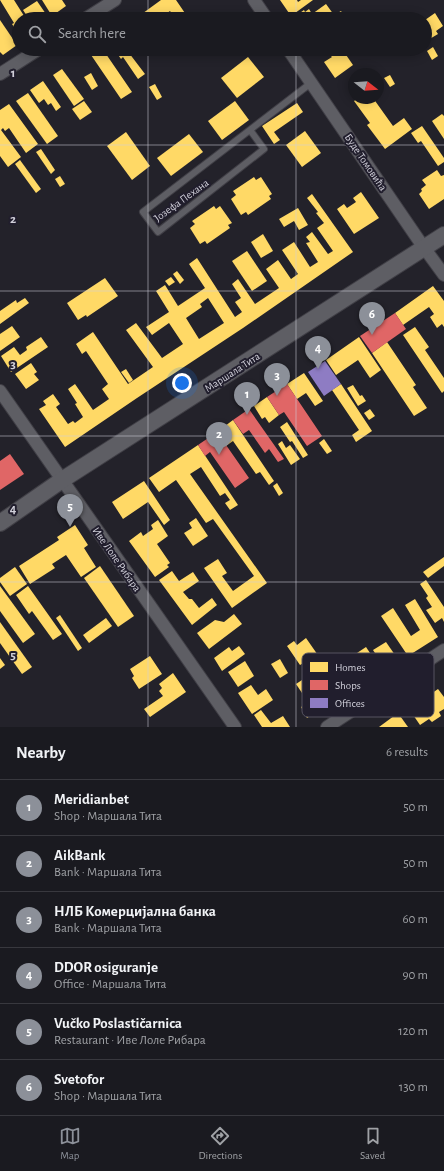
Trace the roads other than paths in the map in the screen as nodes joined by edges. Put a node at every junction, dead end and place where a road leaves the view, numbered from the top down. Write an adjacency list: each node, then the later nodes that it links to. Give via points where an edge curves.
1 (115, 0): 3 (street)
2 (254, 0): 4 (street)
3 (96, 12)
4 (262, 12)
5 (28, 56): 7 (street)
6 (293, 56): 8 (street, Буде Томовића)
7 (0, 74)
8 (311, 83): 9 (lane, Јозефа Пехана); 11 (street, Буде Томовића)
9 (250, 130): 9 (lane, Јозефа Пехана, via 143,212 158,232 264,149)
10 (444, 235): 11 (street, Маршала Тита)
11 (424, 248): 12 (street, Буде Томовића); 14 (street, Маршала Тита)
12 (444, 275)
13 (0, 391): 14 (street, Иве Лоле Рибара)
14 (62, 480): 15 (street, Маршала Тита); 19 (street, Иве Лоле Рибара)
15 (0, 523)
16 (444, 650): 17 (street)
17 (434, 657)
18 (342, 717): 20 (street)
19 (235, 727)
20 (327, 727)

